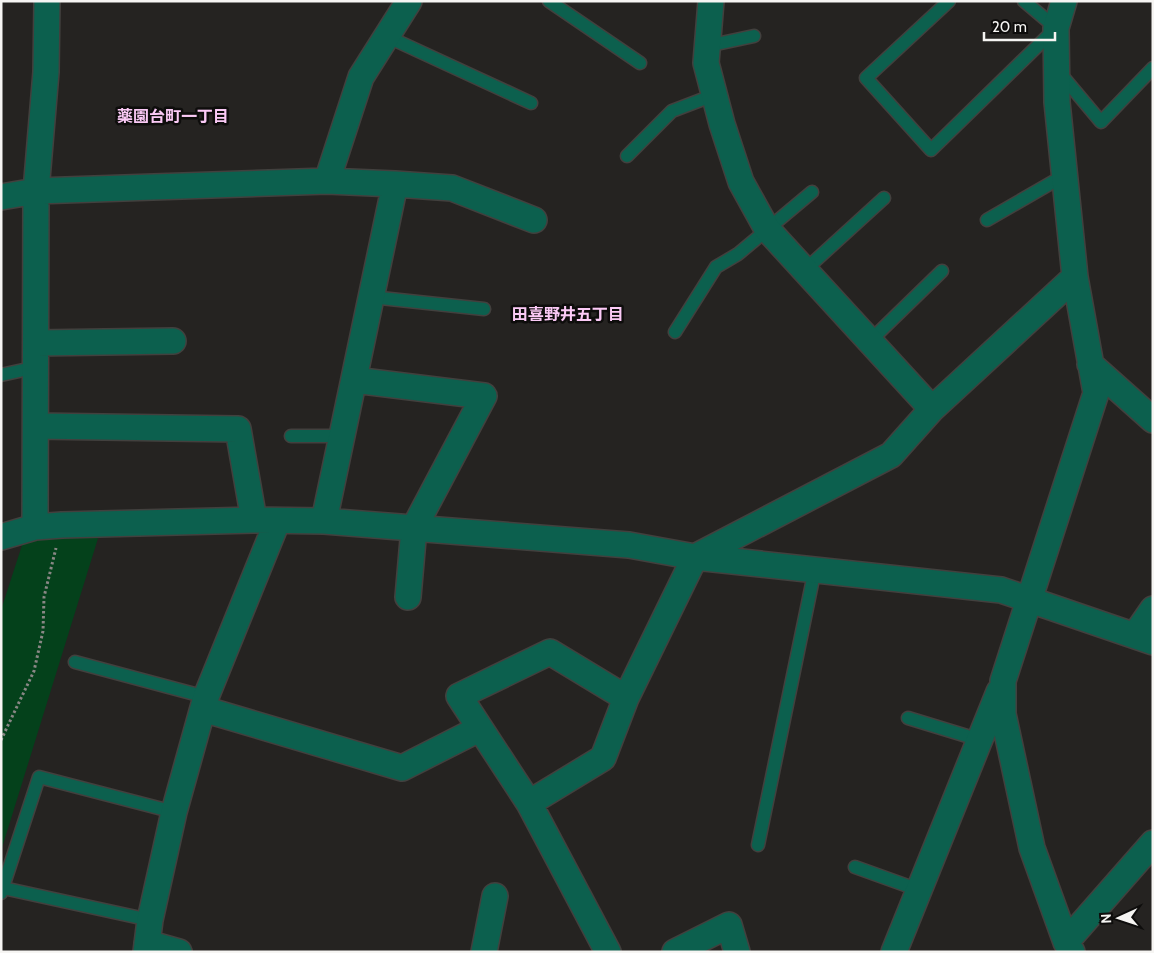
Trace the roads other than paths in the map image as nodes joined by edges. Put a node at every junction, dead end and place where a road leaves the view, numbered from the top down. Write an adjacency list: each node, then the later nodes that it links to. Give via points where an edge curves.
1 (47, 1): 21 (street, via 46,72)
2 (409, 1): 9 (street)
3 (549, 1): 12 (lane)
4 (711, 1): 11 (street)
5 (949, 1): 8 (lane, via 866,78 931,150)
6 (1024, 1): 8 (lane)
7 (1064, 1): 8 (street)
8 (1056, 28): 13 (street)
9 (386, 36): 16 (lane); 19 (street, via 361,77)
10 (754, 36): 11 (lane)
11 (707, 46): 15 (street, via 706,63)
12 (640, 63)
13 (1055, 68): 14 (lane, via 1101,122); 18 (street)
14 (1153, 68)
15 (714, 95): 17 (lane, via 672,111); 27 (street, via 741,182)
16 (531, 103)
17 (626, 156)
18 (1065, 175): 26 (lane); 30 (street)
19 (327, 181): 20 (street); 21 (street)
20 (395, 184): 25 (street, via 452,188); 31 (street)
21 (36, 191): 23 (street); 36 (street)
22 (812, 192): 27 (lane)
23 (1, 198)
24 (884, 198): 28 (lane)
25 (534, 220)
26 (987, 220)
27 (767, 229): 28 (street); 33 (lane, via 738,254 716,267)
28 (804, 270): 35 (street)
29 (942, 271): 35 (lane)
30 (1075, 277): 37 (street); 40 (street)
31 (371, 297): 32 (lane); 39 (street)
32 (484, 309)
33 (675, 332)
34 (173, 341): 36 (street)
35 (870, 341): 40 (street)
36 (37, 355): 38 (lane); 42 (street)
37 (1090, 364): 41 (street); 53 (street, via 1096,393)
38 (1, 375)
39 (354, 380): 44 (street); 48 (street, via 484,396)
40 (932, 409): 50 (street, via 892,455)
41 (1151, 415)
42 (36, 426): 45 (street, via 238,428); 47 (street)
43 (291, 436): 44 (lane)
44 (341, 436): 46 (street)
45 (265, 521): 46 (street); 47 (street); 59 (street)
46 (324, 522): 48 (street)
47 (35, 528): 49 (street)
48 (414, 528): 50 (street, via 629,545); 52 (street)
49 (1, 536)
50 (695, 557): 51 (street); 58 (street)
51 (815, 569): 53 (street, via 1001,590); 65 (lane)
52 (408, 597)
53 (1029, 601): 55 (street); 57 (street)
54 (1153, 610): 55 (street)
55 (1144, 638)
56 (75, 662): 59 (lane)
57 (1003, 681): 62 (street); 72 (street, via 1003,714 1032,848)
58 (626, 698): 61 (street, via 550,652 459,696); 63 (street, via 603,758)
59 (205, 703): 61 (street, via 402,768); 64 (street)
60 (908, 718): 62 (lane)
61 (479, 729): 63 (street)
62 (980, 740): 68 (street)
63 (530, 803): 75 (street)
64 (174, 812): 69 (lane, via 39,777); 71 (street)
65 (758, 845)
66 (1150, 852): 72 (street)
67 (855, 867): 68 (lane)
68 (919, 890): 78 (street)
69 (2, 891): 71 (lane)
70 (495, 896): 74 (street)
71 (148, 938): 73 (street)
72 (1069, 947)
73 (180, 952)
74 (484, 952)
75 (608, 952)
76 (675, 952): 77 (street, via 729,925)
77 (737, 952)
78 (894, 952)

